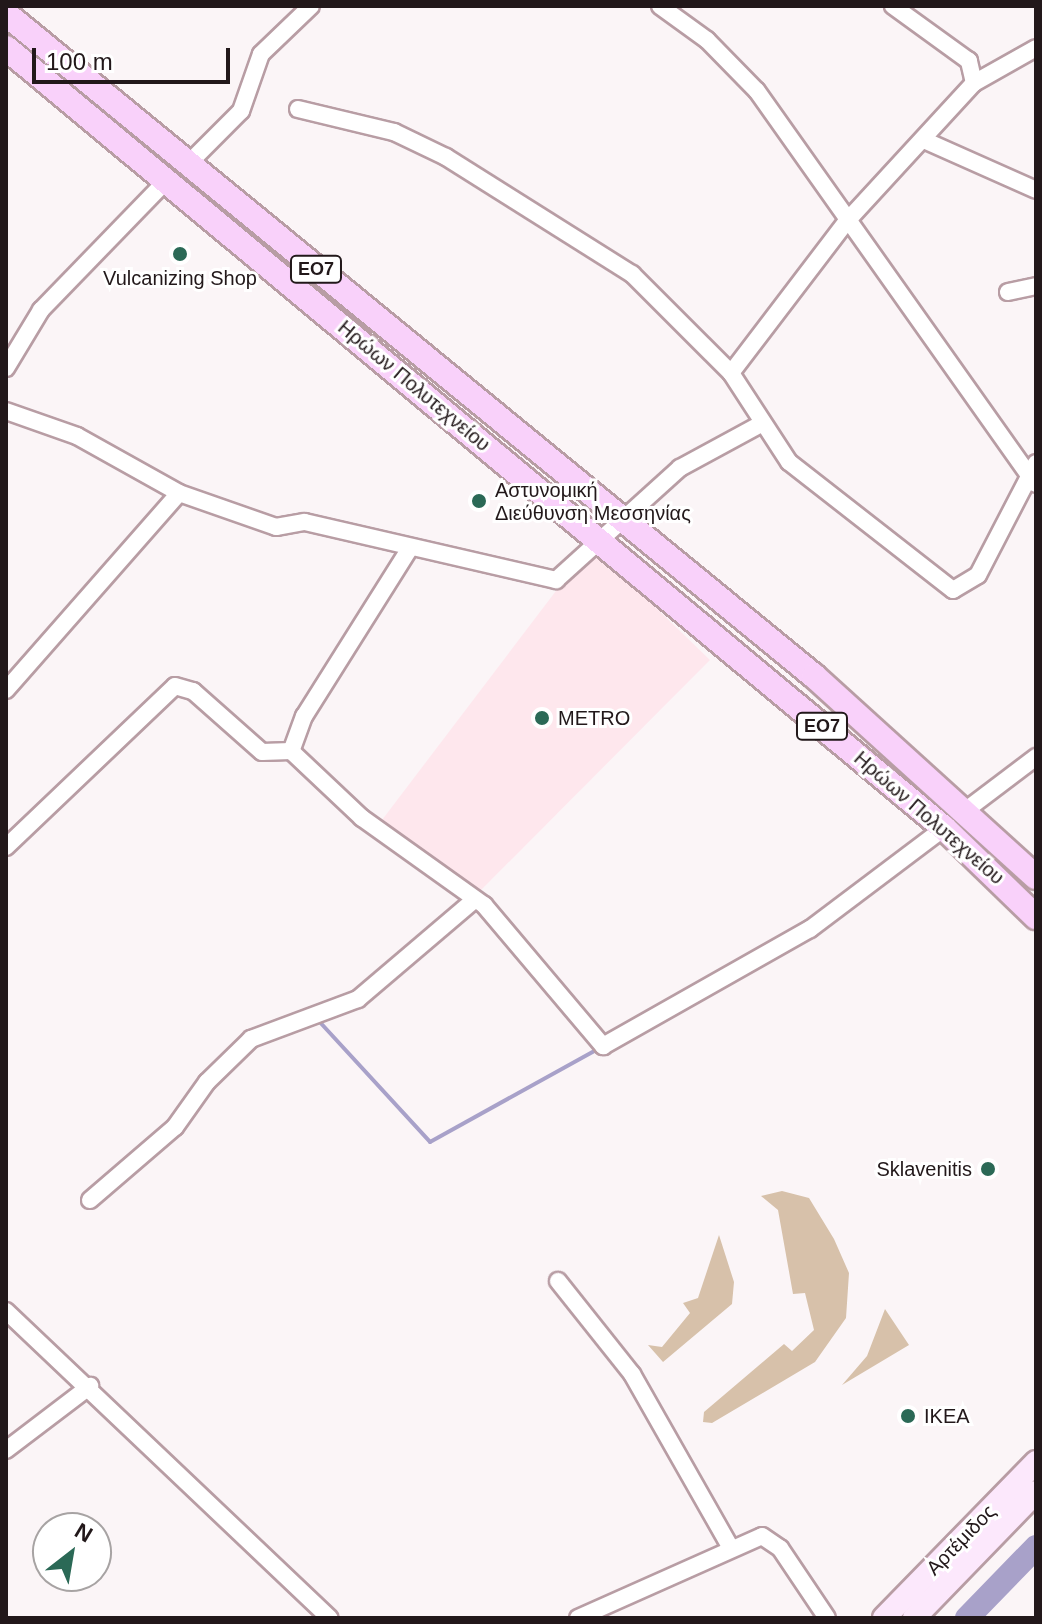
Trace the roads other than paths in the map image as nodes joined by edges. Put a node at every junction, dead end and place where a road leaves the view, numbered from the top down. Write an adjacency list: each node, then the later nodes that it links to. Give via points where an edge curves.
1 (311, 6): 10 (street, via 261,54 241,111)
2 (660, 6): 13 (street, via 751,84)
3 (893, 6): 7 (street, via 969,61)
4 (6, 14): 10 (main road, Ηρώων Πολυτεχνείου / ΕΟ7)
5 (6, 48): 11 (main road, Ηρώων Πολυτεχνείου / ΕΟ7)
6 (1036, 48): 7 (street, via 1012,68)
7 (974, 83): 9 (street)
8 (298, 109): 17 (street, via 394,132 575,232 665,303)
9 (926, 141): 12 (street); 13 (street)
10 (188, 164): 22 (main road, Ηρώων Πολυτεχνείου / ΕΟ7)
11 (166, 181): 16 (street, via 41,310); 23 (main road, Ηρώων Πολυτεχνείου / ΕΟ7)
12 (1036, 190)
13 (847, 221): 17 (street); 20 (street)
14 (1036, 286): 15 (street)
15 (1008, 292)
16 (6, 368)
17 (731, 373): 19 (street)
18 (6, 411): 21 (street, via 77,436)
19 (761, 424): 20 (street, via 813,484 956,591 983,567); 22 (street, via 693,458)
20 (1034, 474)
21 (179, 493): 24 (street, via 276,527 305,522); 25 (street)
22 (626, 523): 23 (street); 28 (main road, Ηρώων Πολυτεχνείου / ΕΟ7)
23 (603, 543): 24 (street, via 556,580); 29 (main road, Ηρώων Πολυτεχνείου / ΕΟ7)
24 (410, 548): 26 (street, via 304,716)
25 (6, 690)
26 (291, 751): 30 (street, via 262,752 193,691 175,686); 32 (street, via 362,818)
27 (1036, 757): 28 (street)
28 (966, 810): 31 (main road, Ηρώων Πολυτεχνείου / ΕΟ7)
29 (944, 828): 32 (street, via 810,929 603,1046); 33 (main road, Ηρώων Πολυτεχνείου / ΕΟ7)
30 (6, 847)
31 (1036, 877)
32 (473, 901): 34 (street, via 358,999 251,1039 207,1082 175,1127)
33 (1036, 917)
34 (90, 1200)
35 (558, 1281): 41 (street, via 632,1374)
36 (6, 1311): 37 (street)
37 (90, 1386): 38 (street); 42 (street)
38 (6, 1450)
39 (1036, 1462): 45 (main road, Αρτέμιδος)
40 (1036, 1492): 46 (main road, Αρτέμιδος)
41 (731, 1548): 43 (street); 44 (street, via 758,1537 772,1541)
42 (329, 1618)
43 (578, 1618)
44 (827, 1618)
45 (884, 1618)
46 (914, 1618)

